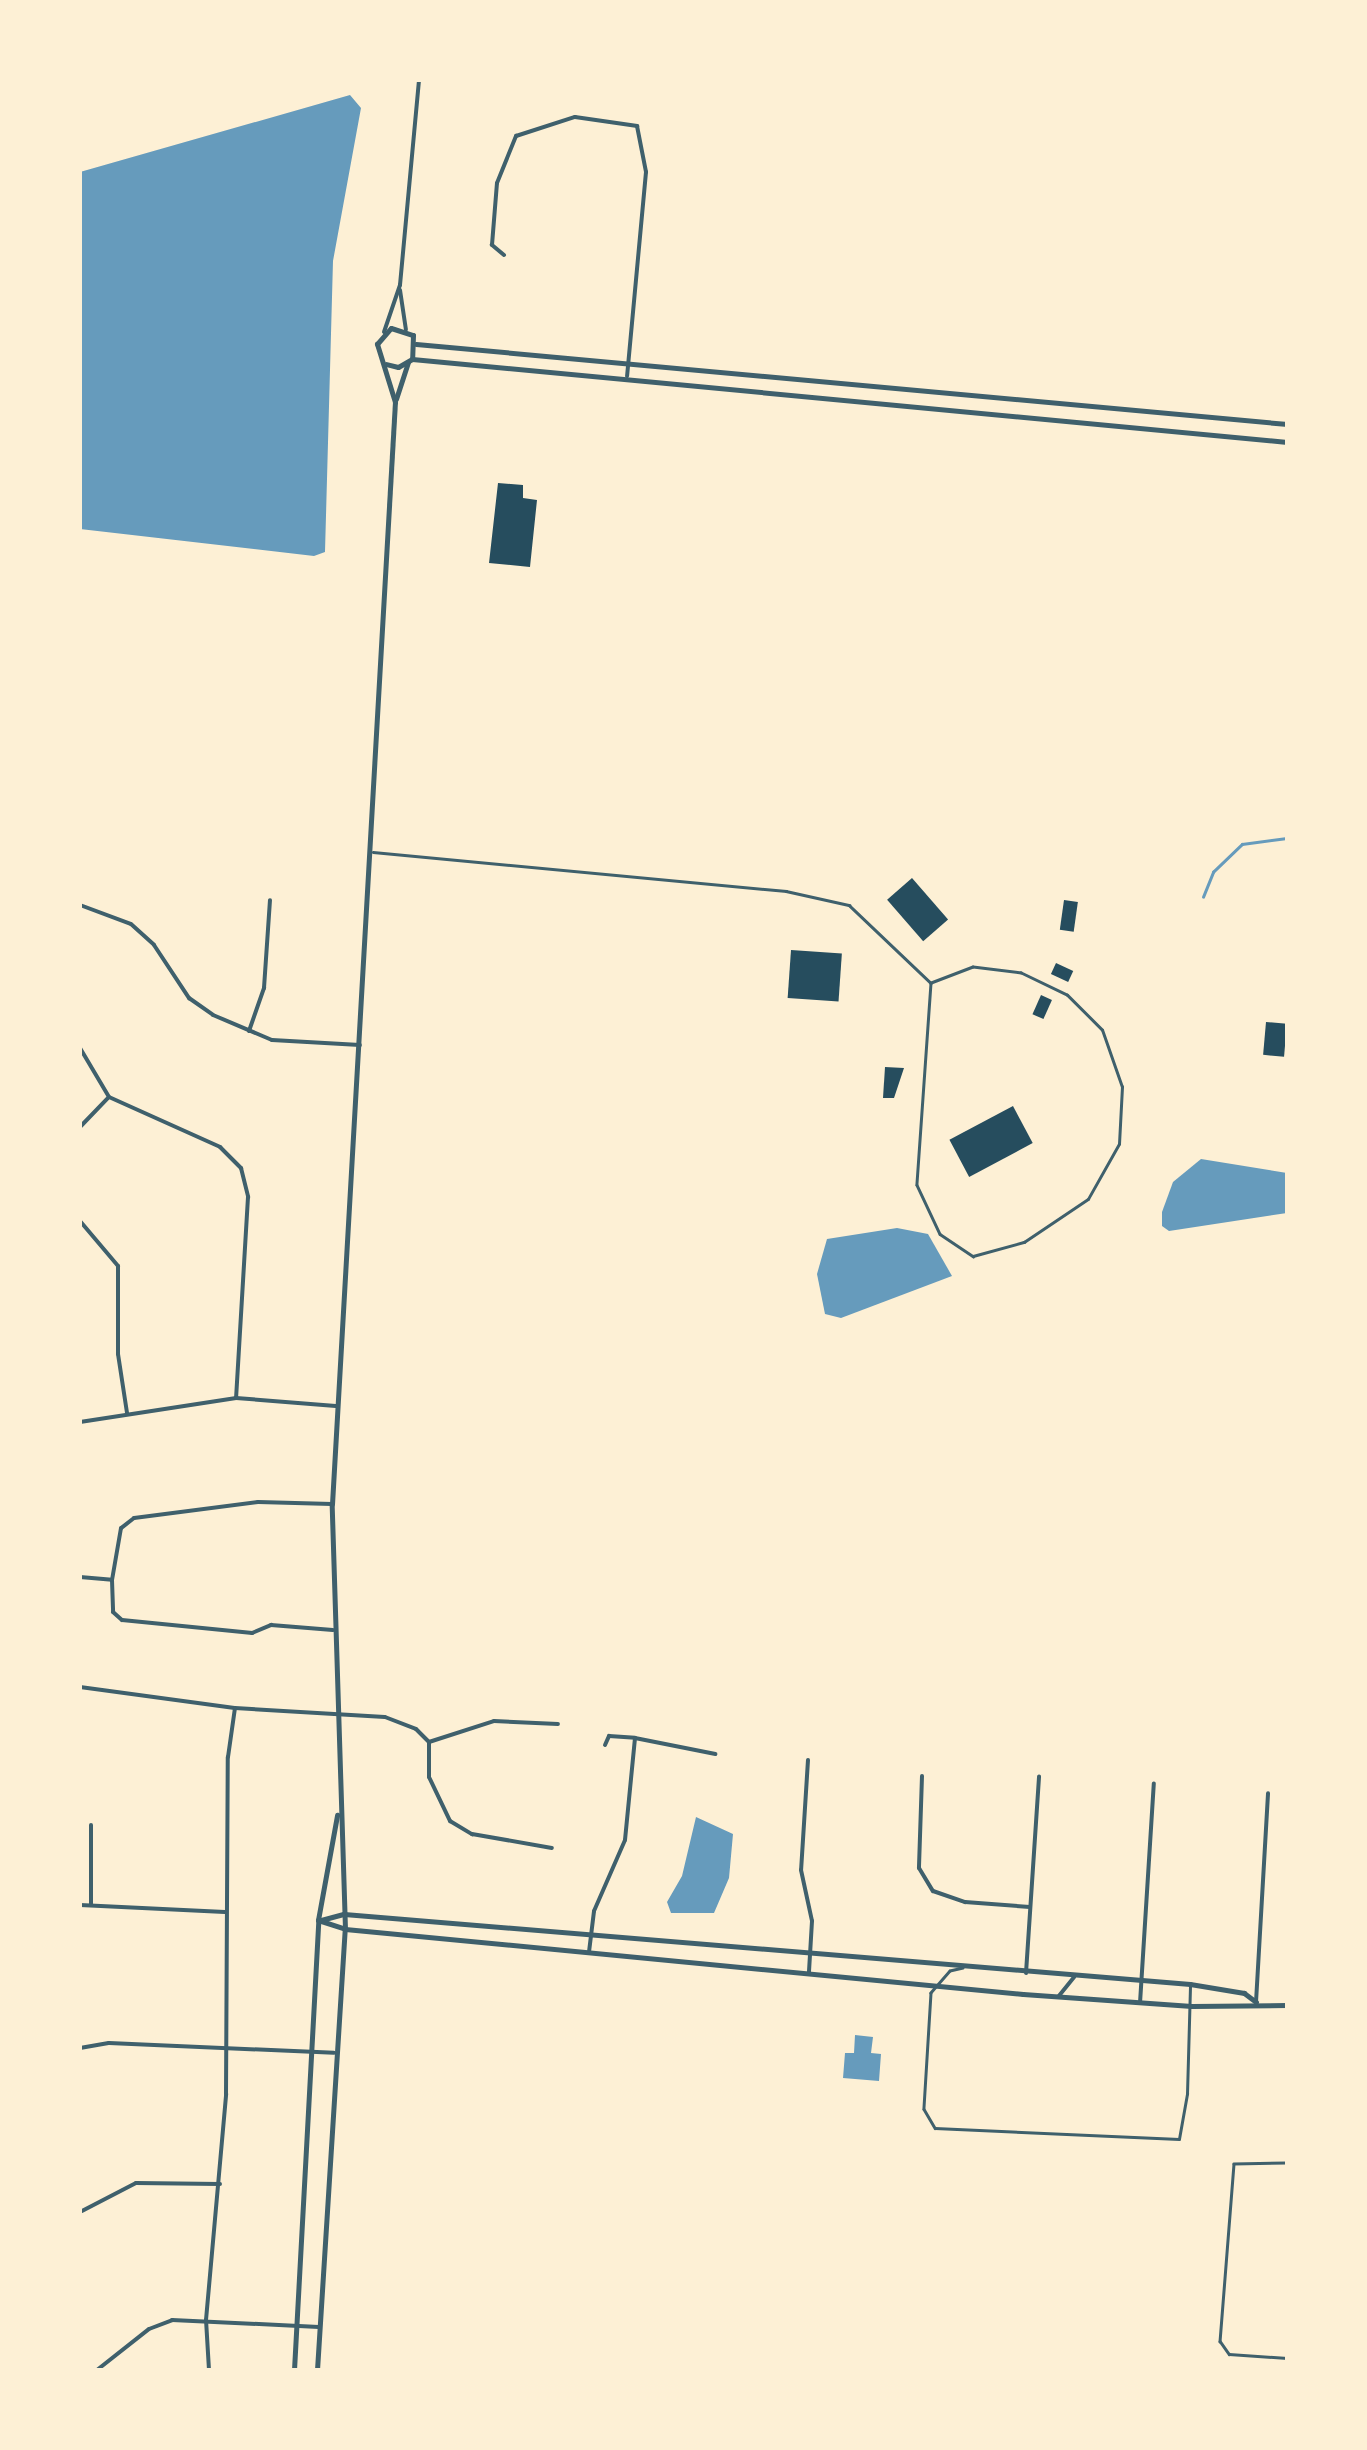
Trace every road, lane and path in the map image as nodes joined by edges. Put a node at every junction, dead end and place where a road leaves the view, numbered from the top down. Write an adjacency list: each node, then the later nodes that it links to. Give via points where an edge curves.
1 (420, 80): 3 (street)
2 (504, 255): 8 (street, via 492,244 497,183 516,136 575,117 637,126 646,172)
3 (400, 285): 4 (street); 5 (street)
4 (406, 330): 5 (street); 6 (street)
5 (384, 332): 9 (street, via 377,352)
6 (416, 344): 7 (street); 8 (street)
7 (410, 361): 9 (street); 10 (street); 11 (street)
8 (628, 363): 10 (street); 12 (street)
9 (386, 364): 11 (street)
10 (627, 376): 13 (street)
11 (395, 402): 14 (street)
12 (1287, 424)
13 (1287, 442)
14 (370, 851): 17 (lane, via 830,897 862,914); 19 (street)
15 (270, 900): 18 (street, via 262,1001)
16 (80, 905): 18 (street, via 131,924 188,998)
17 (931, 982): 17 (lane, via 917,1184 940,1234 973,1256 1024,1242 1088,1199 1118,1144 1122,1088 1102,1030 1067,995 1021,973 973,967)
18 (249, 1031): 19 (street, via 272,1040)
19 (360, 1045): 25 (street)
20 (80, 1048): 21 (street)
21 (109, 1097): 22 (street); 24 (street, via 220,1148 241,1168 248,1197)
22 (80, 1127)
23 (80, 1221): 26 (street, via 118,1266 118,1354)
24 (236, 1398): 25 (street); 26 (street)
25 (336, 1406): 28 (street)
26 (127, 1414): 27 (street)
27 (80, 1422)
28 (332, 1504): 30 (street, via 258,1502 134,1518 121,1528); 31 (street)
29 (80, 1577): 30 (street)
30 (112, 1580): 31 (street, via 113,1612 122,1620 252,1633 271,1625)
31 (333, 1630): 34 (street)
32 (80, 1686): 33 (street)
33 (235, 1708): 34 (street); 51 (street)
34 (336, 1715): 37 (street, via 385,1717 416,1729); 45 (street)
35 (558, 1724): 37 (street, via 494,1722)
36 (636, 1738): 38 (street, via 610,1736); 39 (street); 55 (street, via 626,1840)
37 (428, 1742): 47 (street, via 428,1777 450,1821 472,1834)
38 (605, 1744)
39 (715, 1754)
40 (808, 1760): 57 (street, via 801,1870)
41 (922, 1776): 50 (street, via 919,1868 933,1891 965,1902)
42 (1039, 1776): 50 (street)
43 (1154, 1783): 63 (street)
44 (1268, 1793): 66 (street)
45 (339, 1808): 52 (street); 53 (street)
46 (91, 1824): 48 (street)
47 (552, 1848)
48 (91, 1904): 49 (street); 51 (street)
49 (80, 1905)
50 (1030, 1907): 60 (street)
51 (225, 1912): 71 (street)
52 (344, 1914): 53 (street); 54 (street); 55 (street)
53 (318, 1920): 54 (street); 72 (street)
54 (345, 1928): 56 (street); 73 (street)
55 (591, 1934): 56 (street); 57 (street)
56 (589, 1952): 59 (street)
57 (811, 1954): 58 (street); 59 (street)
58 (963, 1968): 60 (street); 62 (lane)
59 (809, 1972): 62 (street)
60 (1026, 1974): 61 (street)
61 (1074, 1976): 63 (street); 65 (street)
62 (939, 1982): 65 (street); 69 (lane, via 931,1993 924,2109 935,2128 1179,2139)
63 (1142, 1982): 64 (street); 67 (street)
64 (1190, 1984): 66 (street, via 1244,1993); 69 (lane)
65 (1058, 1996): 67 (street)
66 (1256, 2002): 68 (street); 69 (street)
67 (1140, 2004): 69 (street)
68 (1287, 2005)
69 (1192, 2006)
70 (80, 2048): 71 (street, via 109,2043)
71 (227, 2048): 72 (street); 75 (street)
72 (314, 2053): 73 (street); 78 (street)
73 (334, 2053): 79 (street)
74 (1287, 2163): 80 (lane, via 1234,2164 1220,2340 1229,2354)
75 (220, 2184): 76 (street, via 136,2182); 77 (street)
76 (80, 2212)
77 (206, 2320): 78 (street); 81 (street, via 162,2322); 82 (street)
78 (295, 2325): 79 (street); 83 (street)
79 (319, 2326): 84 (street)
80 (1287, 2358)
81 (97, 2370)
82 (209, 2370)
83 (294, 2370)
84 (317, 2370)

